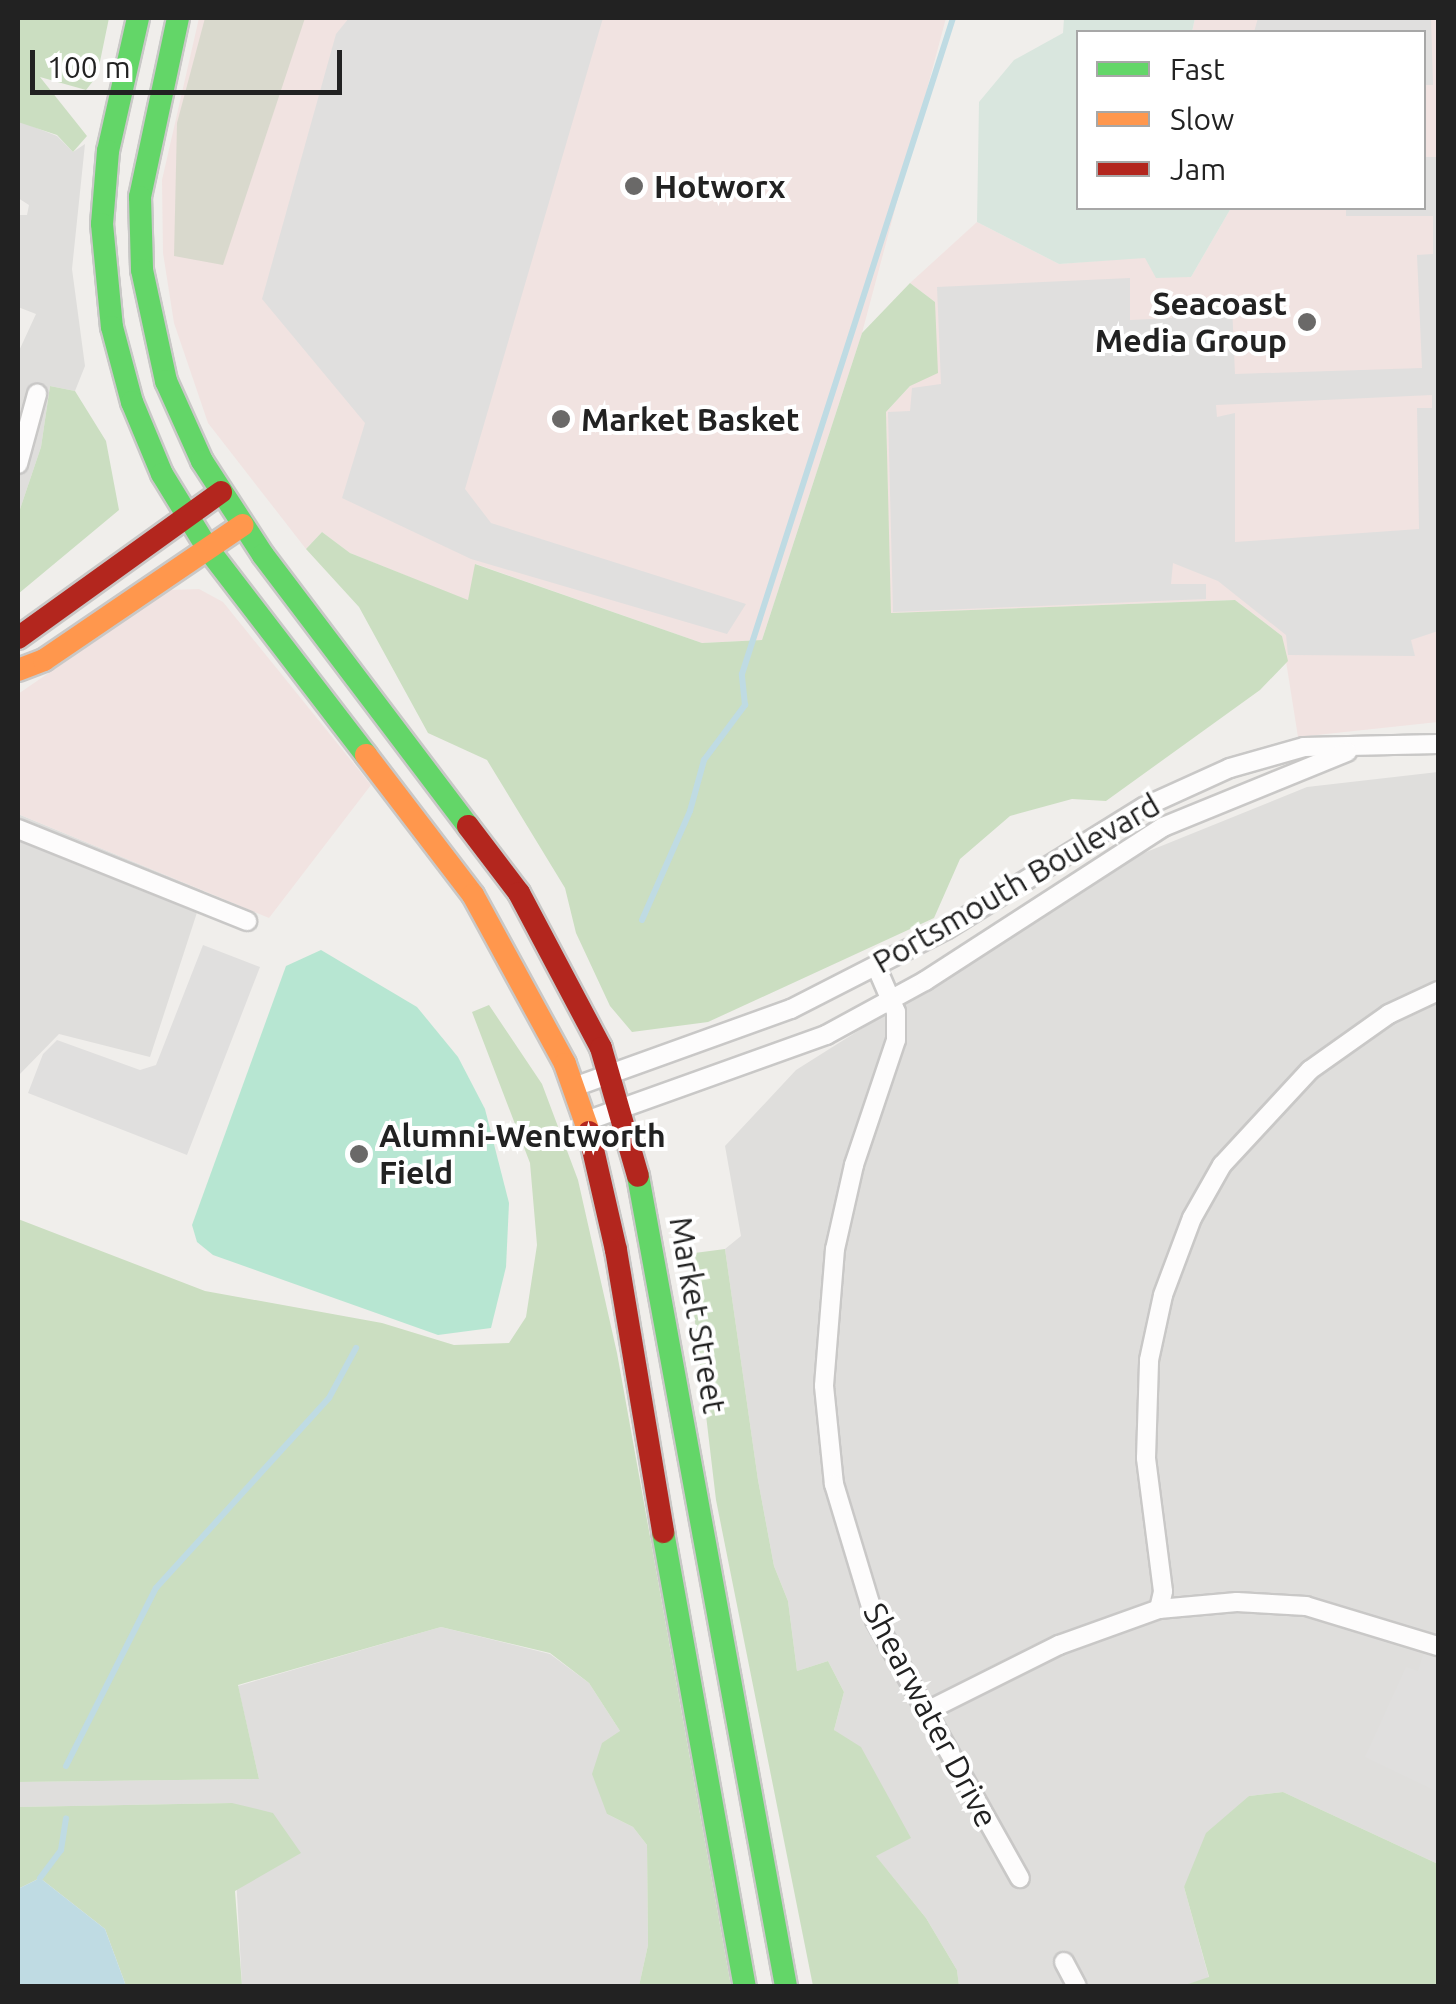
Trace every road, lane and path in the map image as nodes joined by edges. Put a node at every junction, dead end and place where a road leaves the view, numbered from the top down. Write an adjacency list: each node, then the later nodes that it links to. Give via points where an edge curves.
1 (138, 18): 6 (main road, via 108,151 102,262 132,402)
2 (178, 18): 5 (main road, Market Street, via 145,158 142,270 166,381)
3 (38, 394): 4 (street)
4 (18, 464)
5 (222, 492): 6 (main road); 7 (main road, Market Street)
6 (186, 515): 8 (main road); 9 (main road)
7 (243, 526): 8 (main road); 18 (main road, Market Street, via 519,894 571,984)
8 (208, 548): 10 (main road, via 44,660); 19 (main road, via 473,895 532,994)
9 (18, 638)
10 (18, 670)
11 (1438, 744): 12 (street, Portsmouth Boulevard)
12 (1352, 750): 15 (street, Portsmouth Boulevard, via 1291,750 1171,793); 17 (street, Portsmouth Boulevard, via 1163,827)
13 (18, 829): 14 (street)
14 (247, 922)
15 (876, 966): 17 (street, Shearwater Drive); 18 (street, Portsmouth Boulevard, via 746,1030)
16 (1438, 990): 22 (street, via 1389,1014 1310,1070 1222,1165 1192,1218 1163,1294 1148,1360 1146,1458 1163,1591)
17 (892, 999): 20 (street, Portsmouth Boulevard, via 794,1050); 24 (street, Shearwater Drive, via 894,1058 862,1137 839,1230 824,1386 834,1484 858,1578)
18 (611, 1075): 19 (street, Portsmouth Boulevard); 20 (main road, Market Street)
19 (574, 1087): 21 (main road)
20 (622, 1110): 21 (street, Portsmouth Boulevard); 28 (main road, Market Street, via 649,1224)
21 (586, 1121): 27 (main road, via 616,1250)
22 (1159, 1610): 23 (street, via 1236,1602 1306,1606); 24 (street, via 1059,1646)
23 (1438, 1646)
24 (925, 1712): 25 (street, Shearwater Drive)
25 (1020, 1878)
26 (1064, 1962): 29 (street)
27 (745, 1986)
28 (786, 1986)
29 (1077, 1986)

